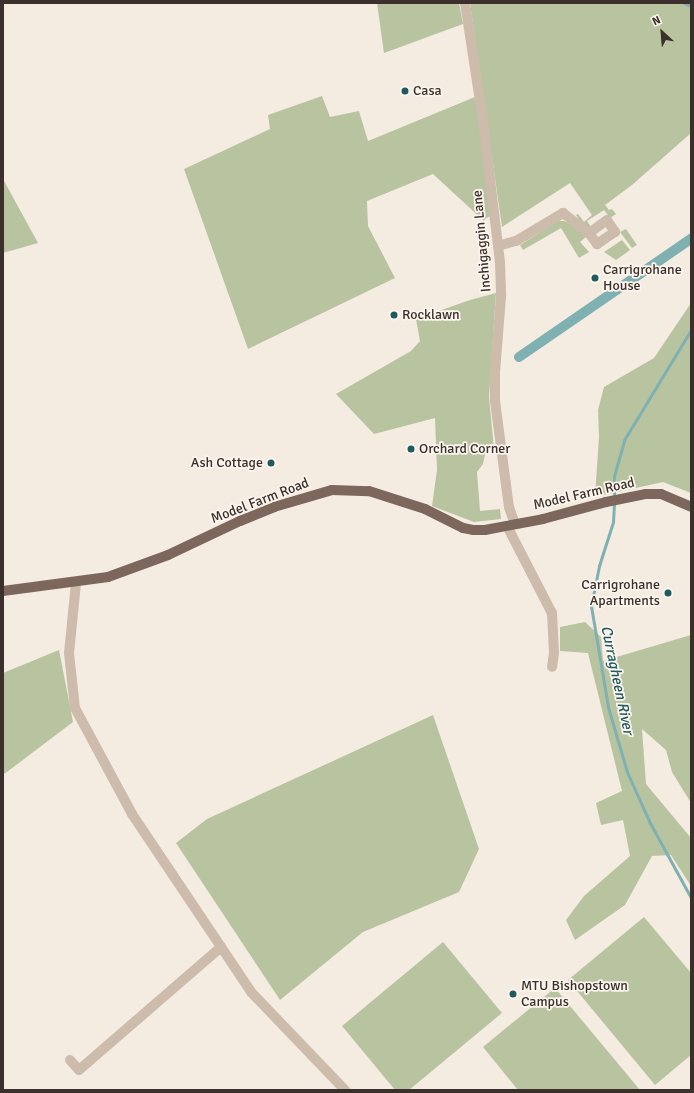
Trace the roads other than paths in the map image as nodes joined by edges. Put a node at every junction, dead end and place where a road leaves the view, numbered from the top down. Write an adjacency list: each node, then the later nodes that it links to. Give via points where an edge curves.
1 (465, 3): 3 (street, Inchigaggin Lane, via 483,120)
2 (589, 233): 3 (street, via 563,213 516,241)
3 (498, 246): 5 (street, Inchigaggin Lane, via 501,296 495,401)
4 (691, 506): 5 (main road, Model Farm Road, via 661,494 646,494)
5 (511, 525): 6 (main road, Model Farm Road, via 484,530 463,528 425,509 369,492 332,490 274,507 168,555 108,577); 8 (street, Inchigaggin Lane, via 552,613)
6 (76, 583): 7 (main road, Model Farm Road); 9 (street, via 69,653 75,708 132,814)
7 (3, 590)
8 (552, 667)
9 (222, 947): 10 (street, via 79,1070); 11 (street, via 251,992)
10 (70, 1060)
11 (345, 1090)

